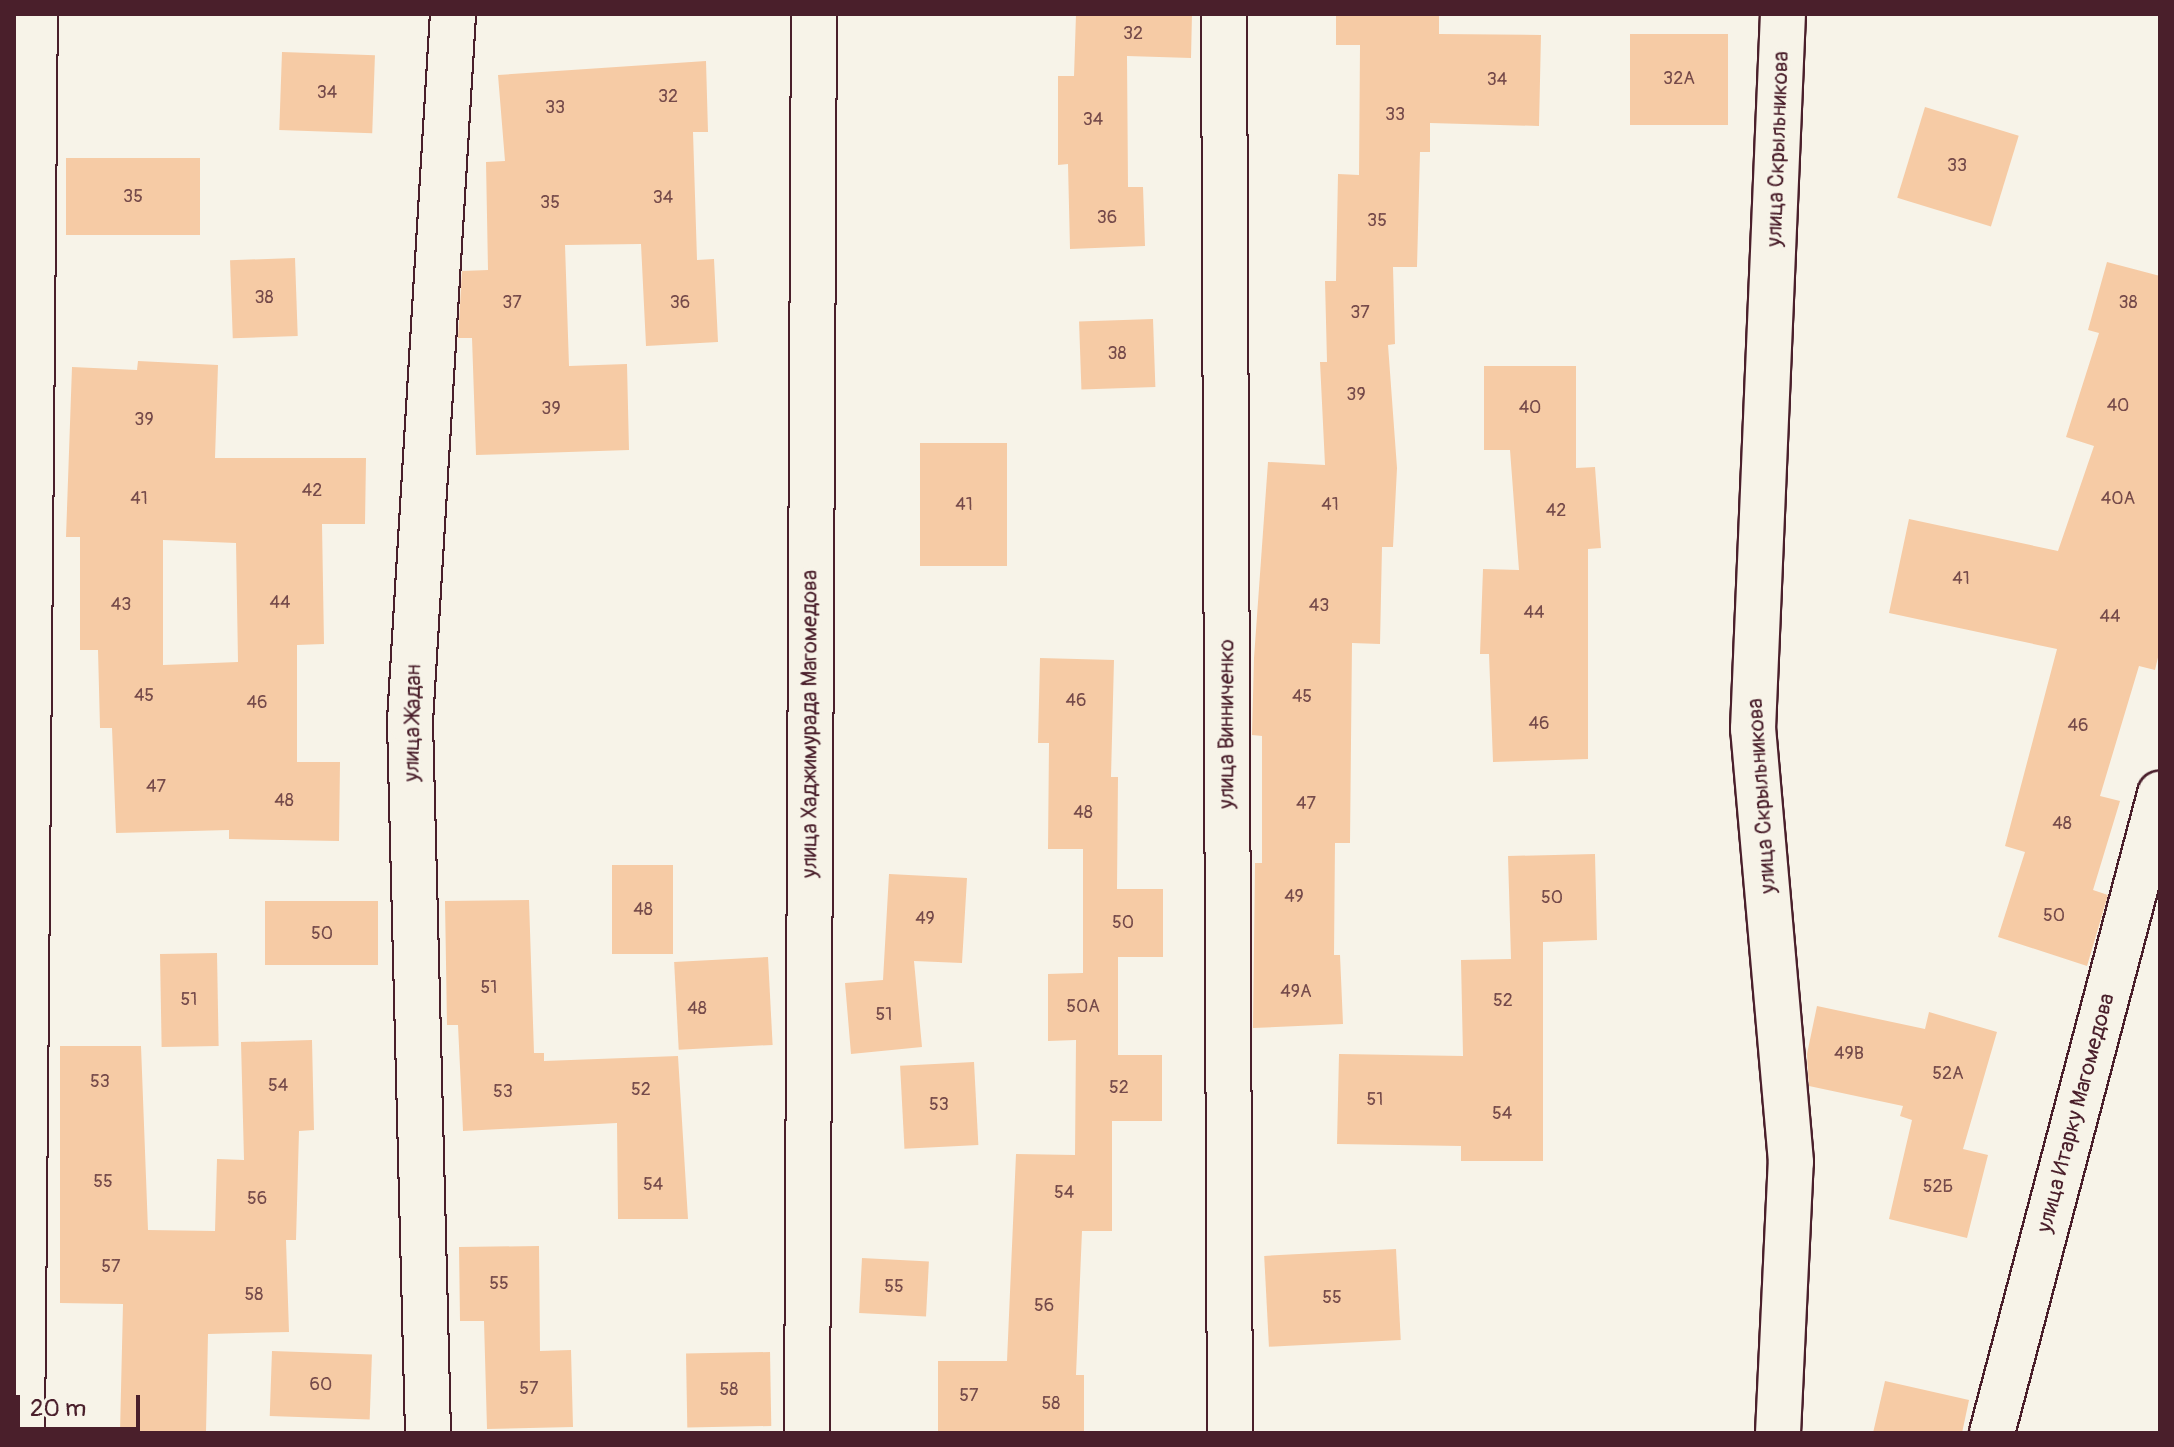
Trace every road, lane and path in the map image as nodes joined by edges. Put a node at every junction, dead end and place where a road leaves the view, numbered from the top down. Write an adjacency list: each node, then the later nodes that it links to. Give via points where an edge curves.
1 (35, 14): 7 (street)
2 (453, 14): 8 (street, улица Жадан, via 410,721)
3 (814, 14): 9 (street, улица Хаджимурада Магомедова)
4 (1224, 14): 10 (street, улица Винниченко)
5 (1783, 14): 11 (street, улица Скрыльникова, via 1753,729 1791,1162)
6 (2160, 794): 12 (street, улица Итарку Магомедова)
7 (22, 1433)
8 (428, 1433)
9 (807, 1433)
10 (1230, 1433)
11 (1778, 1433)
12 (1992, 1433)

